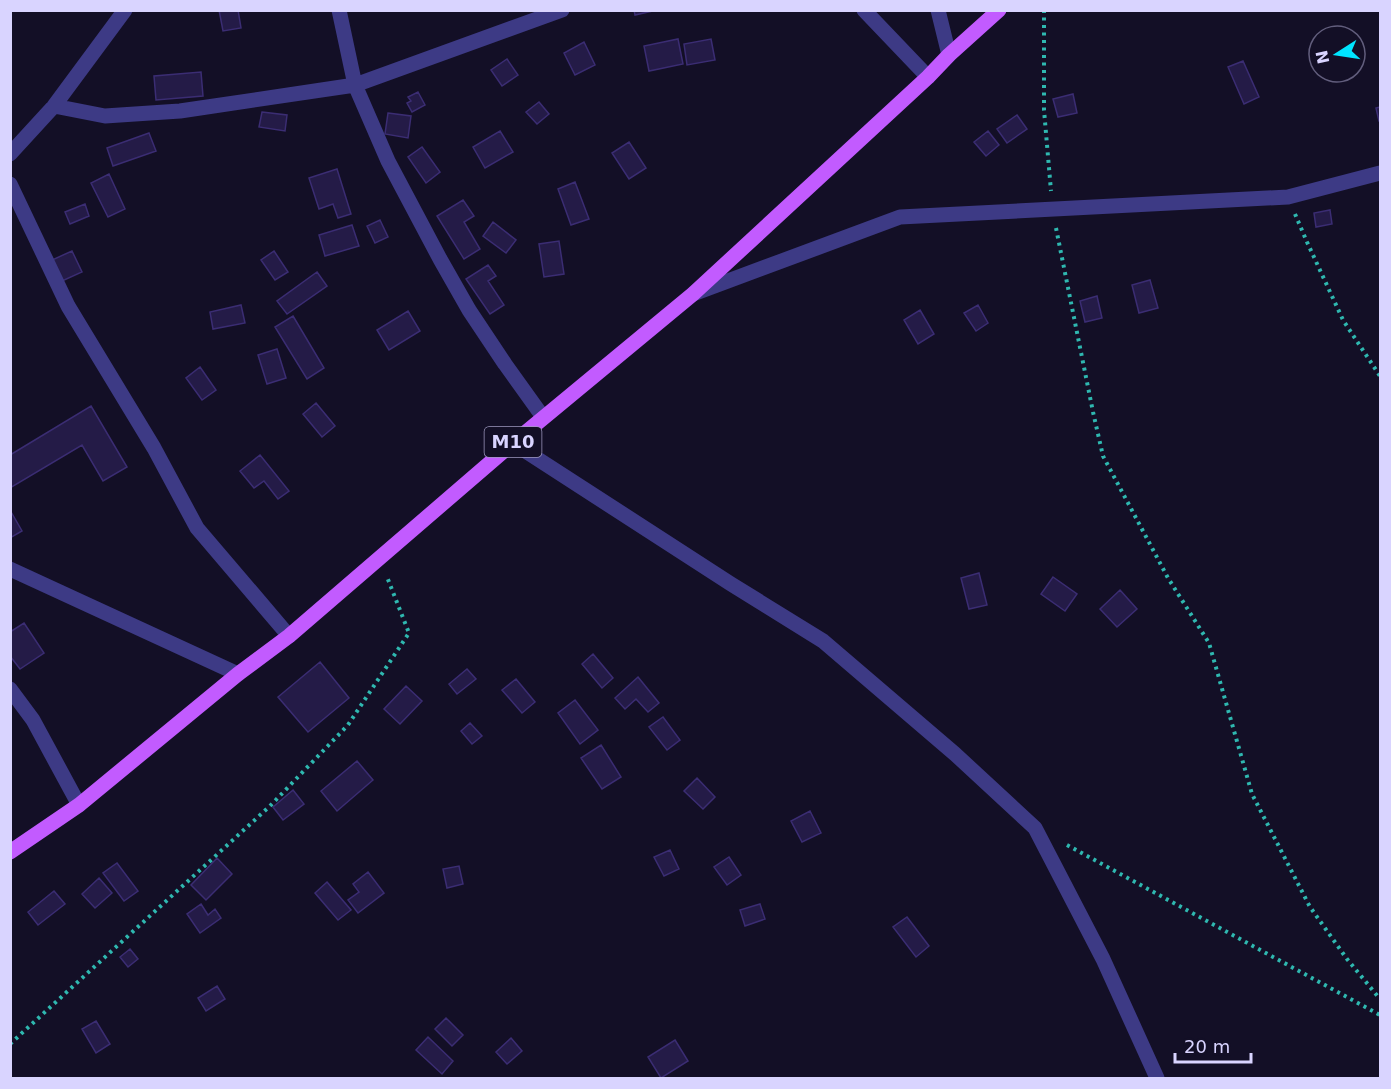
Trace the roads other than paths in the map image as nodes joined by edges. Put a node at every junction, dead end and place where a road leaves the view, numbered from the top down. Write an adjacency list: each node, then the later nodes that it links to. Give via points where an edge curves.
1 (125, 10): 10 (street)
2 (339, 10): 9 (street)
3 (562, 10): 9 (street)
4 (864, 10): 8 (street)
5 (938, 10): 7 (street)
6 (999, 10): 7 (main road, M10)
7 (949, 55): 8 (main road, M10)
8 (928, 77): 14 (main road, M10)
9 (355, 85): 10 (street, via 180,111 105,116); 15 (street, via 388,161 469,310)
10 (54, 106): 11 (street)
11 (10, 154)
12 (1380, 173): 14 (street, via 1288,197 900,217)
13 (10, 184): 18 (street, via 69,306 197,528)
14 (693, 294): 15 (main road, M10)
15 (543, 417): 16 (main road, M10)
16 (513, 442): 18 (main road, M10); 23 (street, via 823,641 1035,828)
17 (10, 569): 19 (street)
18 (289, 636): 19 (main road, M10)
19 (238, 674): 21 (main road, M10)
20 (10, 689): 21 (street, via 33,720)
21 (79, 805): 22 (main road, M10)
22 (10, 852)
23 (1157, 1078)

